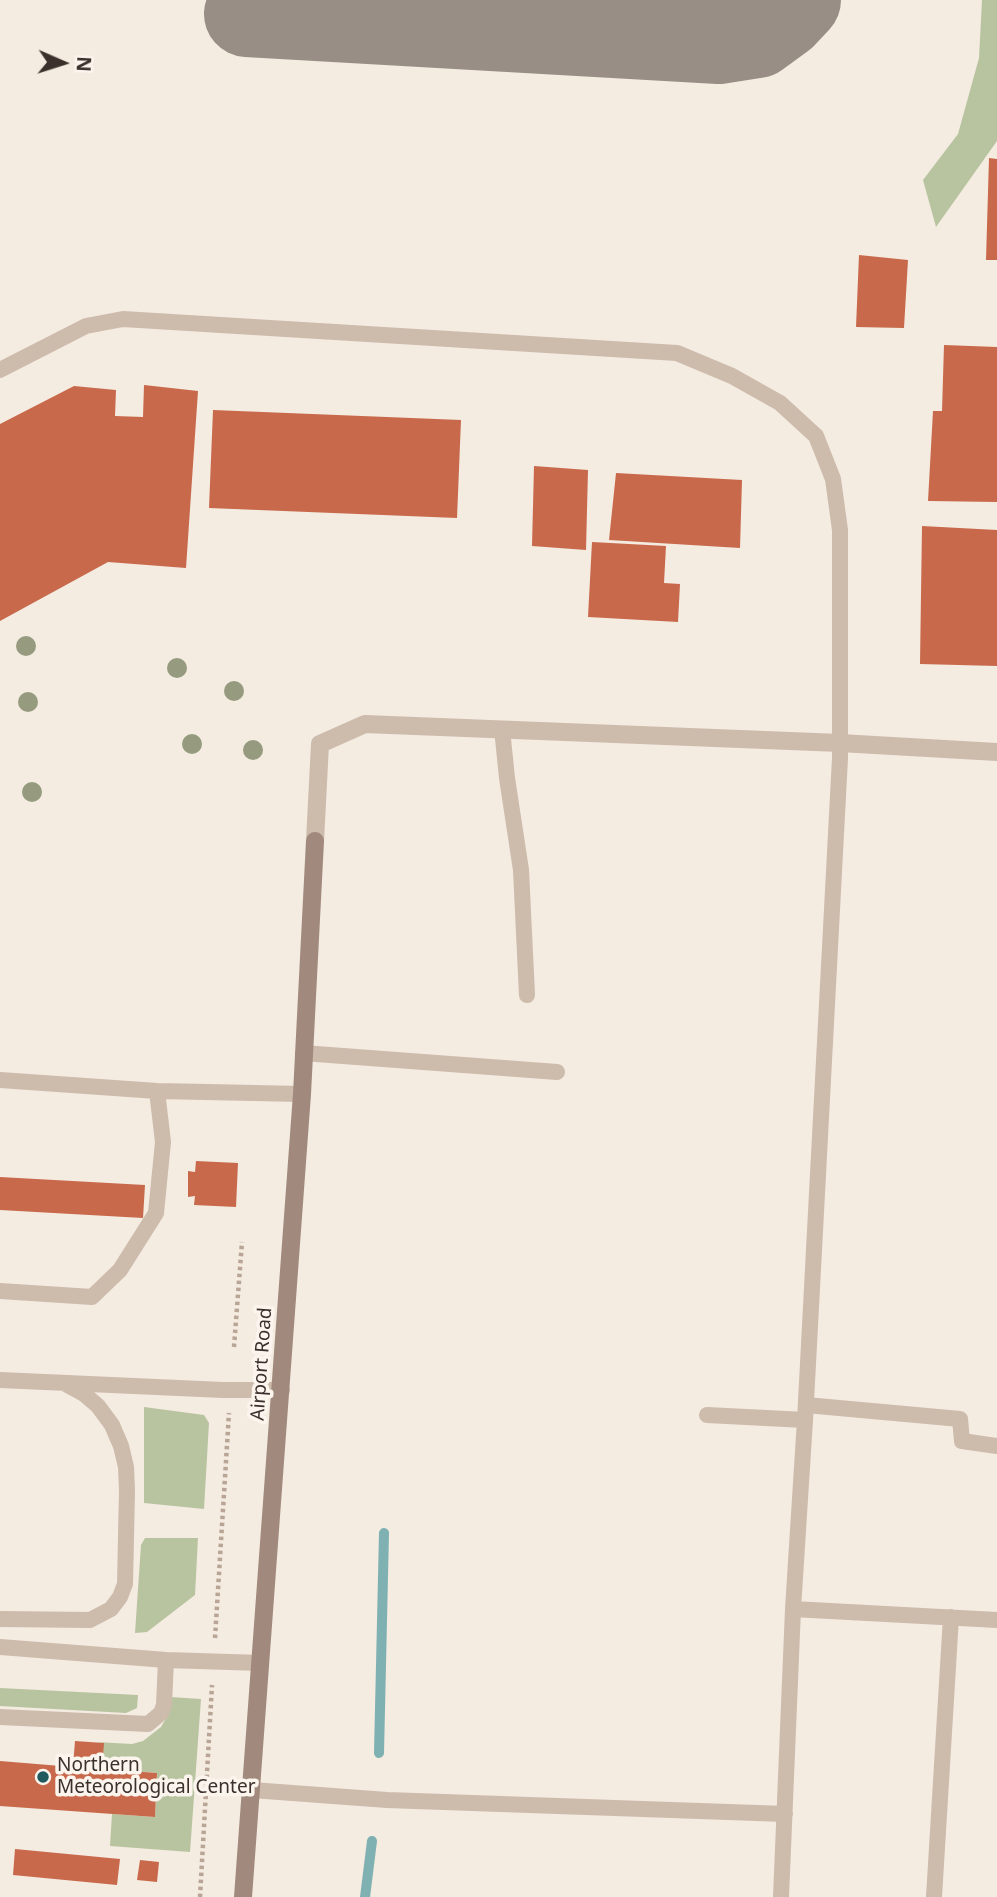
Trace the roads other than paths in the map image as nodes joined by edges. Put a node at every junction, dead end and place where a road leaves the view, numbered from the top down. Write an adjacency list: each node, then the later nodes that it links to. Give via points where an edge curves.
1 (0, 370): 3 (lane, via 86,326 123,319 677,353 732,376 780,403 816,436 833,480 840,530)
2 (502, 729): 3 (street); 5 (street, via 366,724 320,744); 6 (lane, via 521,870)
3 (840, 743): 4 (street); 16 (lane)
4 (997, 752)
5 (315, 841): 7 (main road, Airport Road)
6 (527, 995)
7 (303, 1053): 8 (lane); 11 (main road, Airport Road)
8 (557, 1072)
9 (0, 1080): 10 (lane)
10 (158, 1091): 11 (lane); 12 (lane, via 163,1142 156,1213 120,1270 92,1297)
11 (302, 1094): 15 (main road, Airport Road)
12 (0, 1291)
13 (0, 1380): 14 (lane)
14 (64, 1383): 15 (lane); 21 (lane, via 98,1406 121,1446 127,1490 125,1584 111,1609 90,1620)
15 (282, 1390): 25 (main road, Airport Road)
16 (806, 1413): 17 (lane); 18 (lane, via 960,1419 962,1441); 19 (lane)
17 (707, 1415)
18 (997, 1446)
19 (793, 1609): 20 (lane); 28 (lane)
20 (951, 1617): 22 (lane); 31 (lane)
21 (0, 1619)
22 (997, 1620)
23 (0, 1647): 24 (lane)
24 (166, 1660): 25 (lane); 26 (lane, via 164,1705 148,1724)
25 (261, 1663): 27 (main road, Airport Road)
26 (0, 1717)
27 (252, 1790): 28 (lane, via 387,1800); 29 (main road, Airport Road)
28 (785, 1814): 30 (lane)
29 (245, 1894)
30 (781, 1897)
31 (933, 1897)

